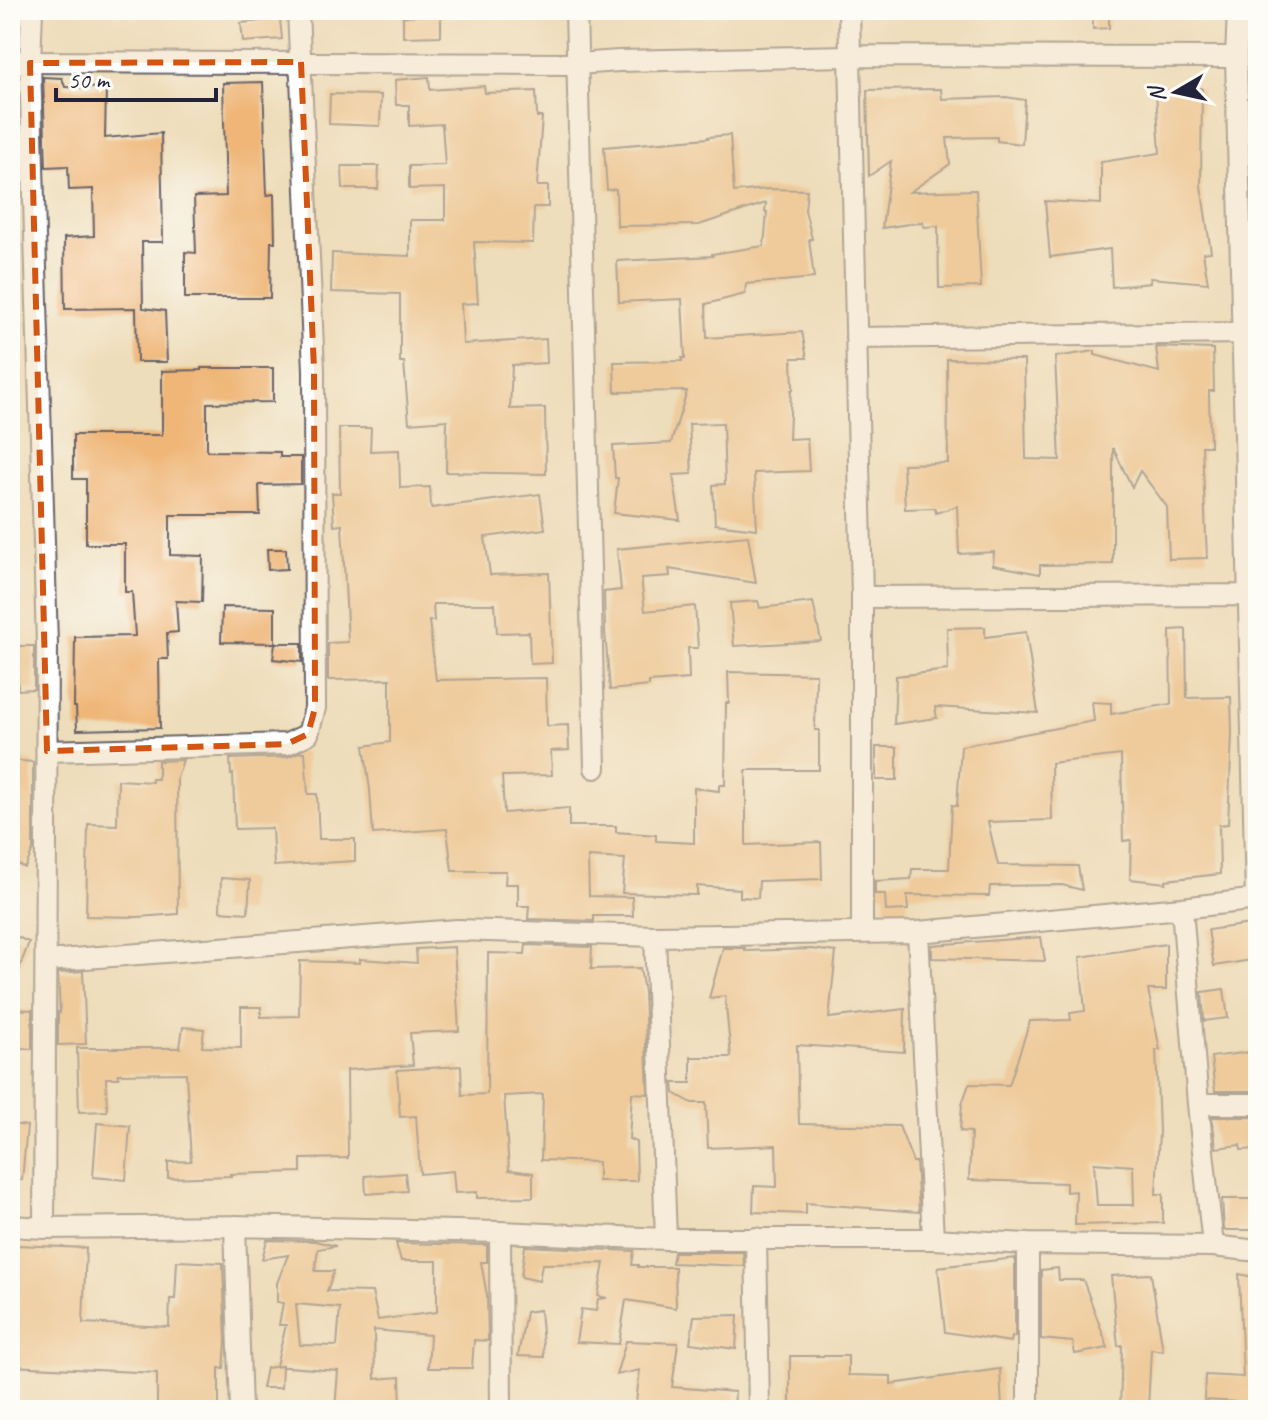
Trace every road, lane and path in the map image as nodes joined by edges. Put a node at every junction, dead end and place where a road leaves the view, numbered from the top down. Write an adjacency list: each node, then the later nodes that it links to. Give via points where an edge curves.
1 (32, 10): 8 (street)
2 (298, 10): 9 (street)
3 (576, 10): 10 (street)
4 (849, 10): 6 (street)
5 (1238, 10): 7 (street)
6 (849, 56): 7 (street); 10 (street); 12 (street)
7 (1236, 57): 11 (street)
8 (20, 62): 9 (street); 16 (street, via 47,645)
9 (301, 62): 10 (street); 16 (street, via 314,370 315,708 308,734 287,744)
10 (577, 64): 17 (street)
11 (1243, 333): 12 (street); 13 (street)
12 (856, 338): 15 (street)
13 (1253, 491): 14 (street)
14 (1248, 595): 15 (street); 18 (street)
15 (862, 597): 20 (street)
16 (47, 751): 23 (street)
17 (595, 768)
18 (1257, 899): 19 (street)
19 (1182, 908): 21 (street); 24 (street)
20 (862, 932): 21 (street); 22 (street)
21 (918, 932): 32 (street)
22 (655, 936): 23 (street, via 457,930); 31 (street)
23 (46, 961): 28 (street)
24 (1198, 1104): 25 (street); 34 (street)
25 (1258, 1104)
26 (10, 1226): 28 (street)
27 (235, 1226): 28 (street); 29 (street); 36 (street)
28 (44, 1228)
29 (500, 1232): 31 (street); 37 (street)
30 (756, 1238): 31 (street); 32 (street); 38 (street)
31 (666, 1239)
32 (933, 1239): 33 (street)
33 (1028, 1244): 34 (street); 39 (street)
34 (1213, 1246): 35 (street)
35 (1258, 1251)
36 (241, 1410)
37 (501, 1410)
38 (759, 1410)
39 (1028, 1410)

